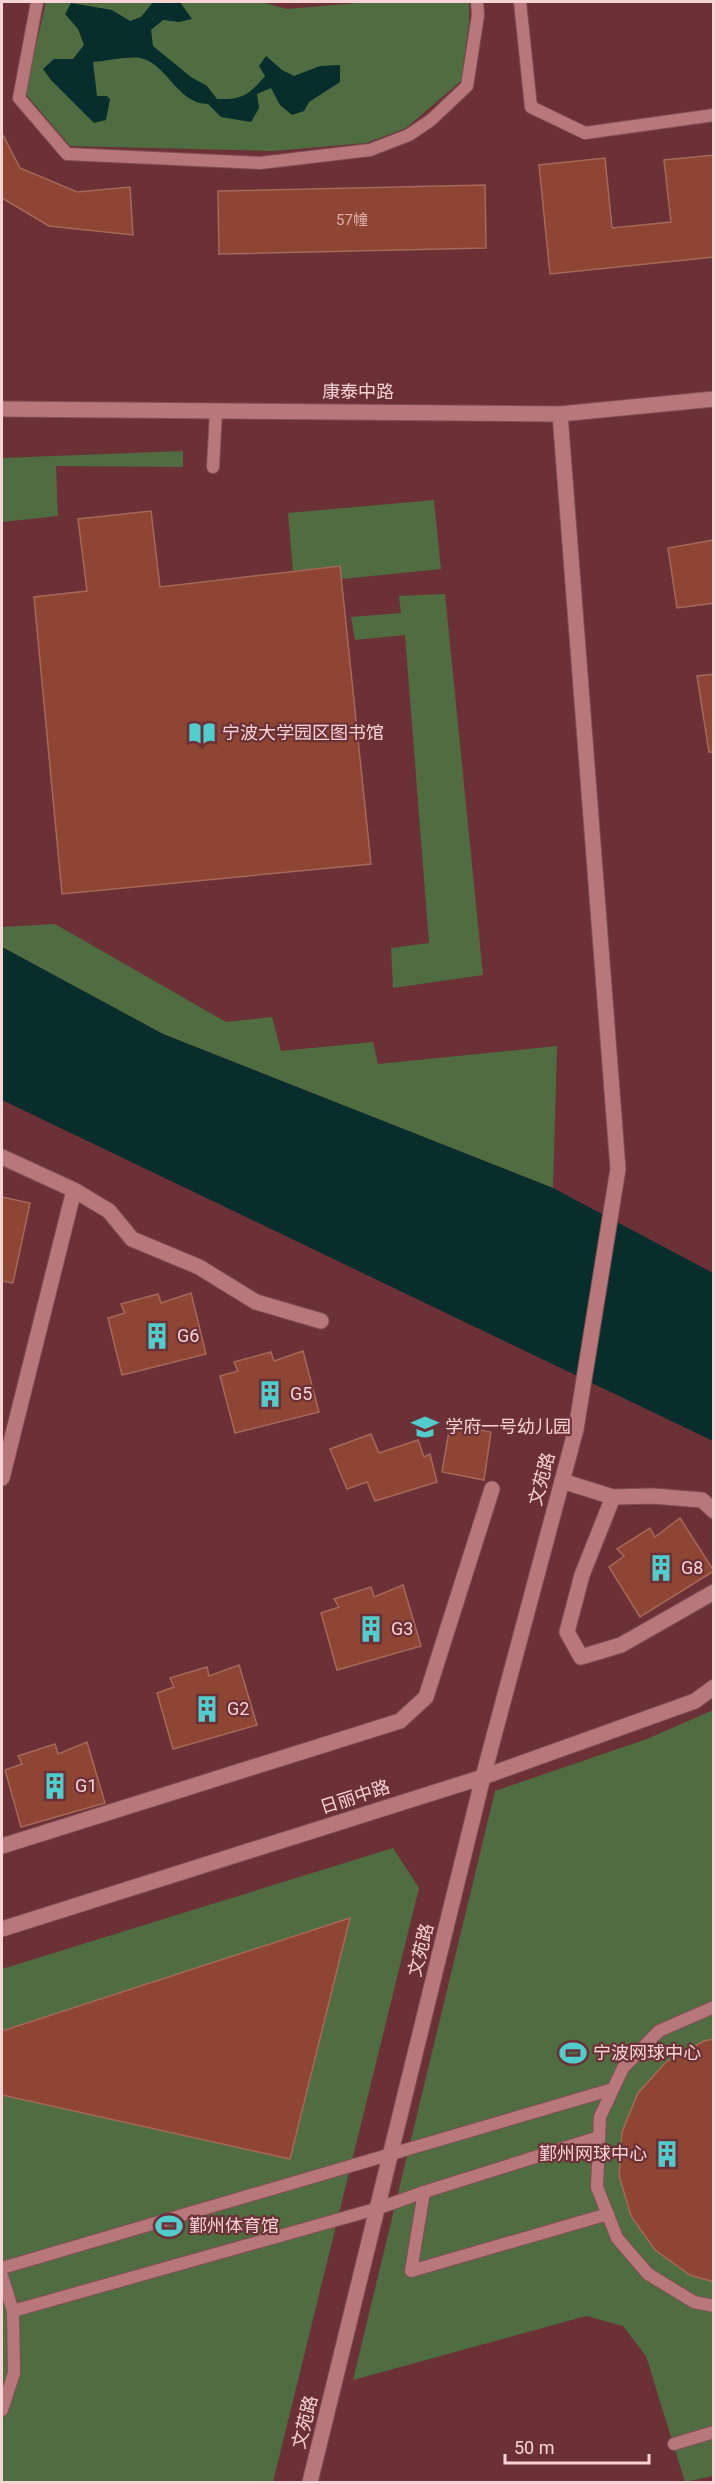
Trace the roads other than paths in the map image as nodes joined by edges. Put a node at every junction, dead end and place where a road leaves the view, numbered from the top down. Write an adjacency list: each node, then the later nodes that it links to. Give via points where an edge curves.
1 (37, 2): 2 (lane, via 19,98 67,154 260,163 370,150 409,135 431,120 467,86)
2 (477, 2)
3 (520, 2): 4 (lane, via 531,107 585,133)
4 (714, 115)
5 (714, 399): 8 (street, 康泰中路)
6 (2, 409): 7 (street, 康泰中路)
7 (216, 411): 8 (street, 康泰中路); 9 (lane)
8 (560, 414): 14 (street, 文苑路, via 618,1170 576,1429)
9 (213, 467)
10 (2, 1157): 11 (street)
11 (74, 1190): 12 (street, via 109,1211 132,1239 199,1268 256,1302); 13 (street)
12 (321, 1321)
13 (2, 1478)
14 (562, 1481): 16 (street); 20 (street, 文苑路)
15 (492, 1489): 21 (street, via 426,1697 400,1721)
16 (613, 1497): 17 (street, via 702,1500); 18 (street, via 582,1575 567,1632 581,1656 621,1645)
17 (714, 1511)
18 (714, 1592)
19 (714, 1688): 20 (street, 日丽中路, via 695,1701)
20 (483, 1777): 22 (street, 日丽中路); 26 (street, 文苑路)
21 (2, 1846)
22 (2, 1929)
23 (714, 2007): 24 (lane, via 659,2031 623,2068)
24 (613, 2089): 25 (lane, via 600,2116); 26 (lane)
25 (599, 2137): 27 (lane); 29 (lane, via 597,2187)
26 (392, 2153): 28 (street, 文苑路); 30 (lane)
27 (424, 2192): 28 (lane); 29 (lane, via 411,2271)
28 (379, 2208): 33 (lane); 37 (street, 文苑路)
29 (608, 2214): 32 (lane, via 617,2238 648,2274 694,2302)
30 (2, 2268)
31 (2, 2277): 33 (lane)
32 (714, 2306)
33 (14, 2311): 34 (lane, via 14,2373)
34 (2, 2410)
35 (714, 2432): 36 (lane)
36 (674, 2444)
37 (310, 2482)

